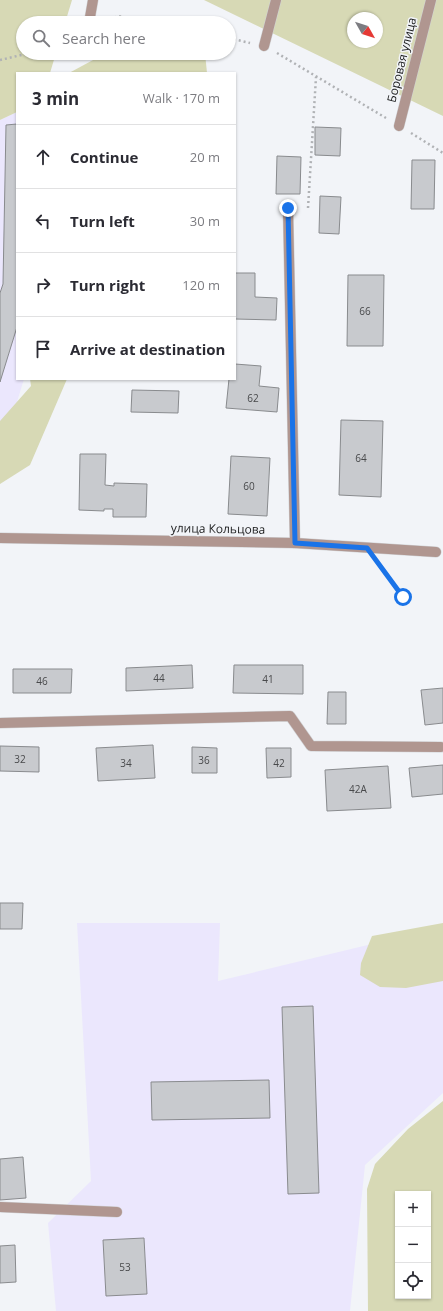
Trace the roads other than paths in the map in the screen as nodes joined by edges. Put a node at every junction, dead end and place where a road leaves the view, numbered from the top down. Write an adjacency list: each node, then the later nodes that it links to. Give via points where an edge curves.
1 (93, 0): 4 (street)
2 (276, 0): 5 (street)
3 (431, 0): 6 (street, Боровая улица)
4 (90, 16)
5 (264, 46)
6 (399, 126)
7 (288, 208): 9 (street)
8 (0, 538): 9 (street, улица Кольцова)
9 (295, 543): 10 (street, улица Кольцова)
10 (436, 552)
11 (0, 723): 12 (street, via 290,716 311,746)
12 (442, 747)
13 (0, 1207): 14 (street)
14 (117, 1212)

